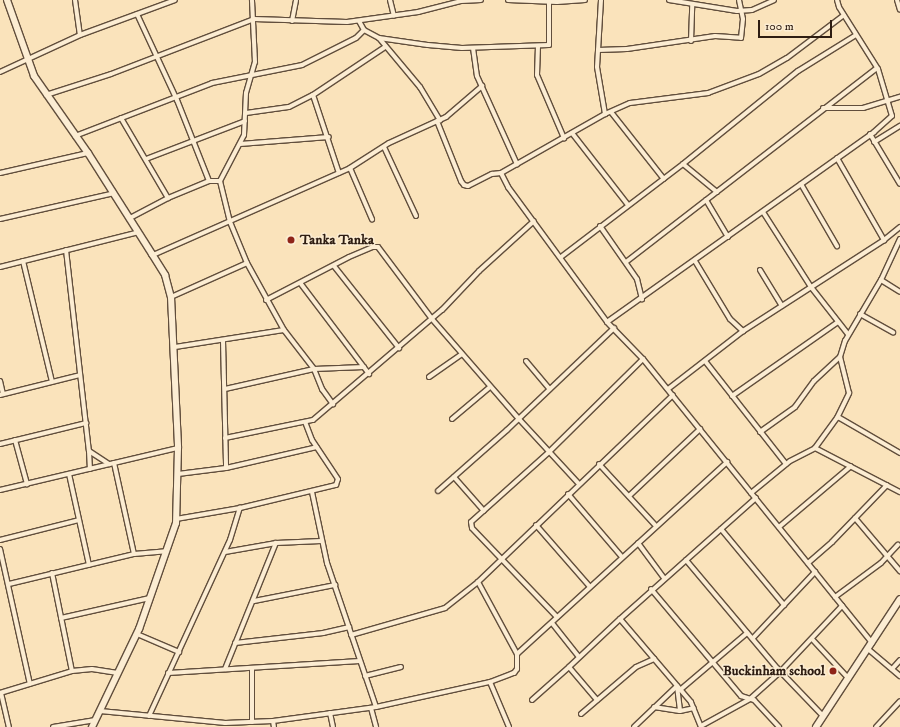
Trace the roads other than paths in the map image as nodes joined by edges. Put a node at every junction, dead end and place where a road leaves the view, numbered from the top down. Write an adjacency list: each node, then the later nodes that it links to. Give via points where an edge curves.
1 (8, 0): 37 (street)
2 (74, 0): 28 (street)
3 (252, 0): 24 (street)
4 (296, 0): 26 (street)
5 (390, 0): 23 (street)
6 (481, 0): 17 (street)
7 (508, 0): 16 (street)
8 (585, 0): 16 (street)
9 (601, 0): 35 (street)
10 (669, 0): 18 (street)
11 (739, 0): 20 (street)
12 (774, 0): 20 (street, via 752,10)
13 (837, 0): 22 (street)
14 (897, 0): 19 (street)
15 (173, 1): 21 (street)
16 (549, 1): 32 (street, via 549,45)
17 (444, 2): 23 (street)
18 (692, 4): 20 (street); 31 (street)
19 (900, 10)
20 (742, 11): 31 (street, via 741,38 715,36)
21 (137, 14): 28 (street); 36 (street)
22 (844, 15): 29 (street); 48 (street, via 786,58 759,74 708,93 630,103)
23 (394, 16): 25 (street)
24 (254, 19): 26 (street); 36 (street); 40 (street, via 255,62)
25 (359, 21): 26 (street); 27 (street)
26 (292, 22)
27 (364, 30): 30 (street); 40 (street, via 356,38 302,65)
28 (80, 35): 37 (street)
29 (856, 35): 38 (street); 68 (street, via 798,72)
30 (379, 38): 33 (street); 34 (street)
31 (691, 41): 35 (street)
32 (538, 46): 34 (street); 59 (street, via 537,75)
33 (385, 47): 43 (street); 52 (street, via 420,87)
34 (473, 48): 41 (street, via 477,76)
35 (598, 50): 50 (street, via 598,87)
36 (157, 56): 42 (street); 44 (street)
37 (27, 58): 39 (street); 44 (street)
38 (877, 68): 46 (street); 47 (street)
39 (0, 72)
40 (251, 76): 42 (street, via 212,83); 49 (street, via 246,93)
41 (482, 86): 52 (street); 67 (street)
42 (175, 95): 51 (street); 60 (street)
43 (313, 95): 49 (street, via 289,107); 58 (street)
44 (46, 96): 57 (street)
45 (900, 97): 46 (street)
46 (888, 102): 47 (street, via 863,108); 56 (street, via 892,116)
47 (823, 108): 79 (street)
48 (611, 112): 50 (street); 74 (street)
49 (246, 113): 53 (street)
50 (605, 114): 55 (street)
51 (121, 118): 57 (street); 66 (street)
52 (438, 120): 63 (street); 72 (street, via 464,185)
53 (245, 121): 60 (street); 62 (street)
54 (900, 126): 61 (street)
55 (572, 133): 59 (street); 83 (street)
56 (870, 134): 61 (street); 65 (street)
57 (75, 136): 64 (street)
58 (329, 137): 62 (street); 71 (street)
59 (564, 138): 67 (street)
60 (193, 141): 66 (street); 75 (street)
61 (874, 142): 73 (street)
62 (240, 144): 76 (street)
63 (384, 147): 69 (street); 85 (street)
64 (88, 153): 70 (street); 80 (street)
65 (837, 158): 77 (street); 95 (street)
66 (146, 159): 81 (street)
67 (518, 164): 72 (street)
68 (683, 164): 74 (street); 79 (street)
69 (350, 168): 71 (street); 88 (street)
70 (0, 173)
71 (339, 173): 90 (street)
72 (501, 173): 89 (street, via 508,187)
73 (898, 178): 78 (street)
74 (664, 179): 83 (street)
75 (209, 181): 76 (street); 81 (street)
76 (220, 181): 90 (street)
77 (801, 184): 84 (street); 97 (street)
78 (900, 184)
79 (717, 192): 82 (street)
80 (114, 193): 86 (street); 87 (street)
81 (168, 198): 87 (street)
82 (706, 200): 94 (street); 103 (street)
83 (628, 205): 91 (street)
84 (763, 212): 94 (street); 110 (street)
85 (416, 216)
86 (0, 218)
87 (130, 218): 93 (street)
88 (372, 219)
89 (534, 221): 100 (street); 117 (street)
90 (230, 222): 99 (street); 104 (street)
91 (600, 226): 100 (street); 103 (street)
92 (900, 227): 95 (street)
93 (138, 232): 98 (street); 99 (street)
94 (728, 237): 102 (street)
95 (884, 240): 110 (street)
96 (900, 240): 108 (street)
97 (837, 246)
98 (66, 250): 101 (street); 136 (street)
99 (153, 255): 112 (street, via 165,275)
100 (561, 257): 118 (street)
101 (23, 261): 106 (street); 139 (street)
102 (695, 261): 113 (street); 122 (street, via 730,319)
103 (626, 262): 113 (street, via 637,279)
104 (246, 264): 112 (street); 114 (street)
105 (334, 266): 109 (street); 117 (street, via 375,246); 127 (street)
106 (0, 267)
107 (760, 270): 115 (street)
108 (881, 280): 111 (street); 116 (street)
109 (300, 284): 114 (street); 133 (street)
110 (811, 287): 115 (street); 119 (street)
111 (900, 292)
112 (171, 297): 126 (street)
113 (642, 299): 118 (street)
114 (266, 300): 121 (street, via 276,312)
115 (782, 306): 122 (street)
116 (860, 314): 123 (street); 124 (street)
117 (432, 319): 127 (street); 128 (street)
118 (607, 322): 120 (street)
119 (838, 322): 124 (street); 146 (street)
120 (614, 328): 130 (street); 141 (street)
121 (284, 330): 125 (street); 134 (street)
122 (743, 331): 132 (street)
123 (893, 332)
124 (848, 334): 129 (street)
125 (223, 341): 126 (street); 142 (street)
126 (175, 347): 158 (street)
127 (399, 348): 135 (street)
128 (462, 354): 137 (street); 140 (street)
129 (840, 357): 148 (street, via 849,393); 154 (street, via 814,381 795,407)
130 (643, 358): 143 (street); 162 (street)
131 (526, 361): 141 (street)
132 (705, 361): 143 (street); 146 (street)
133 (364, 367): 134 (street); 135 (street)
134 (314, 369): 142 (street); 147 (street, via 322,389)
135 (369, 374): 147 (street)
136 (80, 375): 139 (street); 152 (street)
137 (429, 378)
138 (0, 381): 144 (street)
139 (52, 382): 144 (street)
140 (490, 387): 149 (street); 150 (street)
141 (549, 388): 150 (street)
142 (225, 389): 155 (street)
143 (668, 389): 145 (street)
144 (1, 394)
145 (672, 395): 153 (street); 166 (street)
146 (732, 396): 154 (street)
147 (333, 404): 151 (street, via 313,420)
148 (838, 417): 160 (street); 163 (street)
149 (452, 419)
150 (518, 419): 162 (street); 173 (street)
151 (304, 422): 155 (street); 159 (street)
152 (86, 423): 156 (street); 161 (street)
153 (700, 429): 164 (street); 183 (street)
154 (760, 432): 167 (street)
155 (225, 438): 169 (street)
156 (15, 440): 157 (street); 174 (street)
157 (0, 444)
158 (178, 448): 165 (street); 172 (street)
159 (317, 448): 169 (street); 179 (street, via 338,479 336,485)
160 (815, 448): 167 (street); 168 (street)
161 (89, 451): 165 (street); 170 (street)
162 (550, 451): 175 (street); 186 (street)
163 (900, 453)
164 (727, 462): 181 (street); 191 (street)
165 (112, 464): 170 (street); 202 (street)
166 (599, 464): 175 (street); 183 (street)
167 (786, 464): 181 (street)
168 (851, 466): 176 (street); 192 (street)
169 (226, 468): 172 (street)
170 (90, 469): 171 (street)
171 (69, 474): 174 (street); 189 (street)
172 (178, 474): 188 (street)
173 (454, 477): 178 (street); 186 (street)
174 (27, 484): 177 (street)
175 (579, 484): 182 (street)
176 (887, 485): 180 (street); 187 (street)
177 (0, 490)
178 (438, 491)
179 (312, 492): 185 (street); 195 (street)
180 (900, 492)
181 (751, 493): 184 (street)
182 (568, 494): 190 (street); 205 (street)
183 (629, 496): 191 (street)
184 (756, 498): 192 (street); 193 (street)
185 (240, 508): 188 (street); 201 (street)
186 (484, 511): 204 (street, via 471,522 471,526)
187 (855, 518): 203 (street); 207 (street)
188 (176, 519): 200 (street)
189 (79, 520): 194 (street); 208 (street)
190 (536, 525): 204 (street); 216 (street)
191 (656, 526): 197 (street)
192 (779, 527): 207 (street)
193 (721, 530): 206 (street); 222 (street)
194 (0, 540)
195 (321, 541): 196 (street); 215 (street)
196 (276, 543): 201 (street); 221 (street)
197 (638, 543): 205 (street); 212 (street)
198 (898, 545): 203 (street)
199 (0, 549): 214 (street)
200 (166, 551): 202 (street); 219 (street)
201 (225, 552): 237 (street)
202 (134, 554): 208 (street)
203 (887, 556): 209 (street); 218 (street)
204 (502, 557): 213 (street); 224 (street)
205 (622, 558): 216 (street)
206 (686, 560): 212 (street); 229 (street)
207 (808, 563): 210 (street)
208 (88, 565): 211 (street)
209 (900, 571)
210 (815, 572): 218 (street); 222 (street)
211 (52, 574): 214 (street); 225 (street)
212 (664, 578): 217 (street)
213 (478, 582): 231 (street, via 445,608); 238 (street)
214 (9, 584): 257 (street)
215 (335, 585): 221 (street); 228 (street)
216 (590, 587): 224 (street)
217 (651, 589): 226 (street); 243 (street)
218 (836, 597): 223 (street)
219 (150, 598): 225 (street); 230 (street)
220 (900, 598): 235 (street)
221 (254, 601): 234 (street)
222 (784, 604): 232 (street)
223 (842, 606): 233 (street); 235 (street)
224 (557, 617): 227 (street)
225 (61, 618): 249 (street)
226 (620, 619): 239 (street); 240 (street)
227 (552, 623): 238 (street); 239 (street)
228 (349, 627): 231 (street); 234 (street, via 323,633)
229 (748, 633): 232 (street); 243 (street)
230 (137, 634): 237 (street); 251 (street)
231 (351, 635): 241 (street)
232 (753, 638): 250 (street)
233 (812, 639): 250 (street); 255 (street)
234 (235, 643): 247 (street)
235 (872, 643): 236 (street)
236 (868, 649): 248 (street); 255 (street)
237 (178, 652): 252 (street)
238 (517, 654): 256 (street, via 517,669 514,673)
239 (579, 657): 245 (street)
240 (654, 659): 258 (street); 262 (street, via 636,667)
241 (360, 660): 246 (street); 253 (street)
242 (900, 660): 248 (street)
243 (713, 662): 258 (street); 260 (street, via 741,696)
244 (401, 667): 253 (street)
245 (569, 667): 261 (street); 262 (street)
246 (252, 668): 247 (street); 276 (street)
247 (225, 669): 252 (street)
248 (892, 669): 254 (street)
249 (72, 671): 251 (street, via 92,669); 257 (street)
250 (780, 672): 260 (street); 273 (street)
251 (118, 673): 268 (street)
252 (168, 673): 272 (street)
253 (365, 676): 264 (street)
254 (900, 676)
255 (849, 679): 273 (street)
256 (490, 682): 264 (street); 284 (street)
257 (30, 684): 259 (street)
258 (678, 688): 266 (street); 267 (street); 269 (street)
259 (0, 693): 278 (street)
260 (750, 699): 286 (street); 287 (street, via 754,700)
261 (532, 700)
262 (597, 700): 271 (street)
263 (900, 701): 289 (street)
264 (376, 707): 265 (street)
265 (370, 708): 270 (street); 283 (street)
266 (654, 708): 269 (street); 285 (street)
267 (694, 708): 269 (street); 286 (street)
268 (100, 711): 272 (street); 274 (street)
269 (680, 711)
270 (330, 713): 275 (street); 282 (street)
271 (581, 714)
272 (149, 716): 277 (street)
273 (823, 716): 288 (street)
274 (95, 720): 279 (street); 280 (street)
275 (273, 721): 276 (street); 281 (street)
276 (252, 722): 277 (street)
277 (226, 725)
278 (9, 727)
279 (52, 727)
280 (92, 727)
281 (274, 727)
282 (333, 727)
283 (376, 727)
284 (509, 727)
285 (634, 727)
286 (701, 727)
287 (779, 727)
288 (816, 727)
289 (876, 727)

